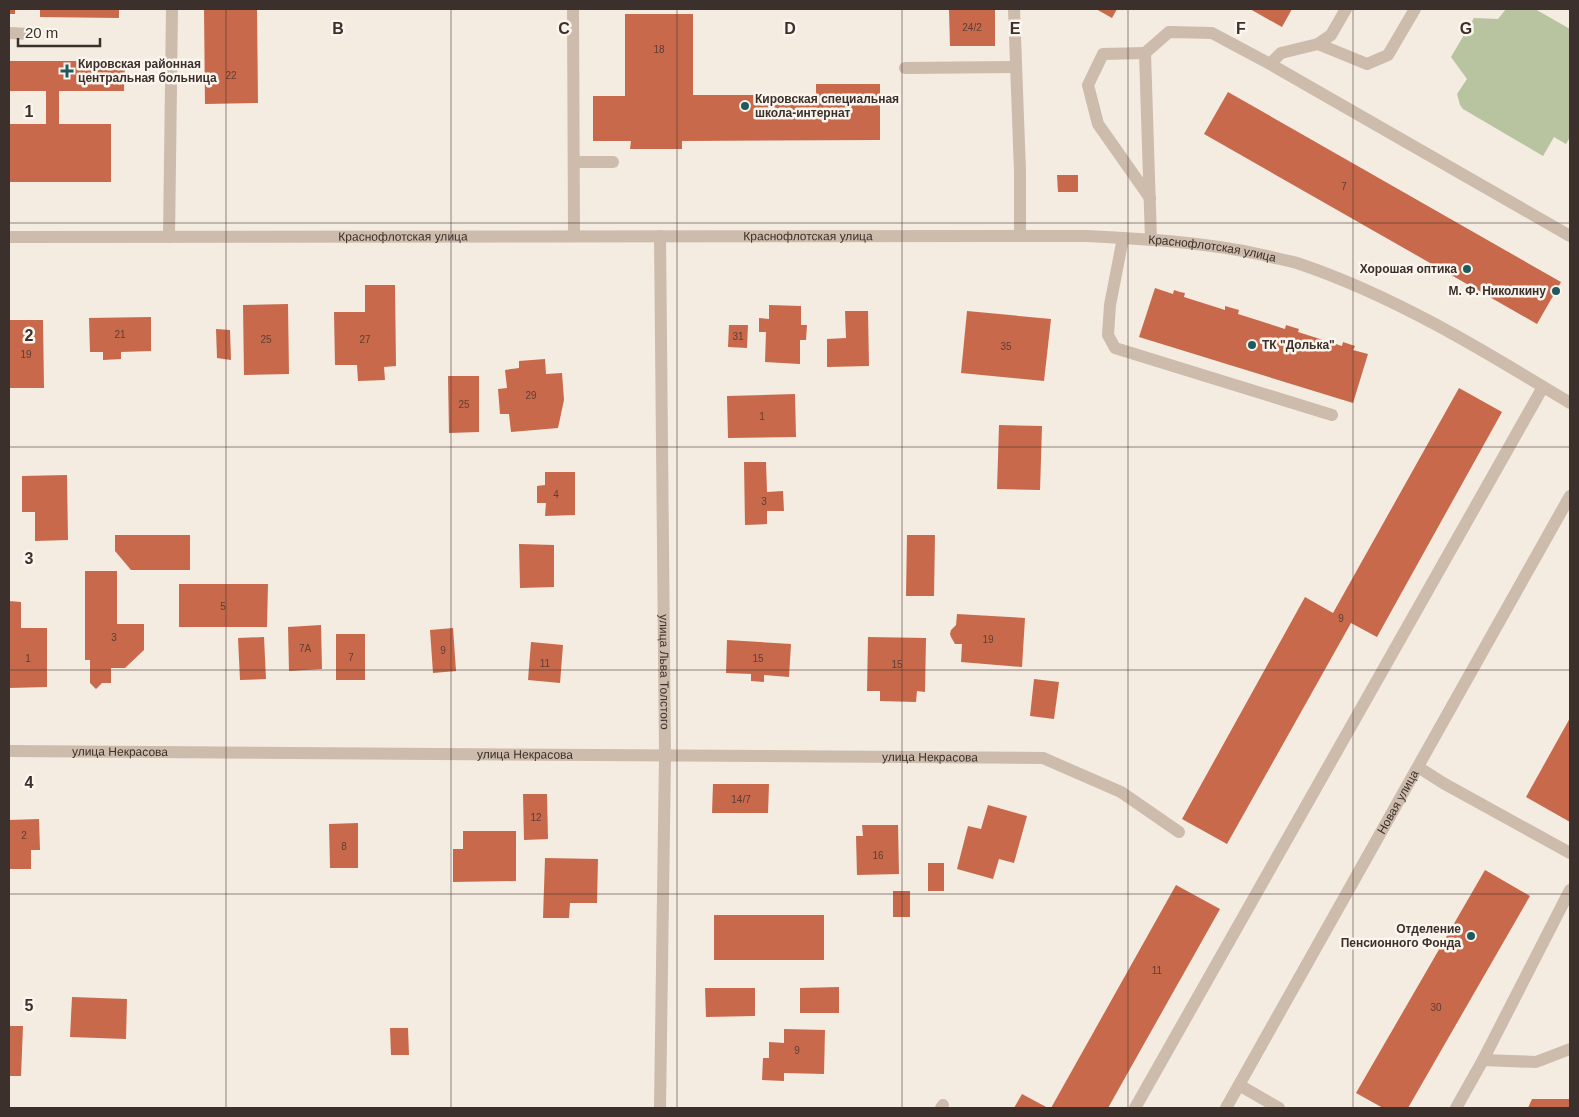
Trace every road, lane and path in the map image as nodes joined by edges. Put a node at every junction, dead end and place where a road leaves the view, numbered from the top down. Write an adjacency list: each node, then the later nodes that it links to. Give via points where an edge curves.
1 (172, 9): 21 (street)
2 (573, 9): 13 (street)
3 (1014, 9): 11 (street)
4 (1346, 9): 8 (street, via 1331,35)
5 (1415, 9): 8 (street, via 1388,55 1367,64)
6 (9, 33): 7 (street)
7 (29, 34)
8 (1318, 44): 10 (street, via 1281,53)
9 (1145, 53): 10 (street, via 1169,32 1212,33); 15 (street); 15 (street, via 1102,54 1088,85 1098,124)
10 (1270, 64): 19 (street)
11 (1016, 67): 12 (street); 18 (street)
12 (905, 68)
13 (574, 162): 14 (street); 16 (street)
14 (613, 162)
15 (1150, 198): 23 (street)
16 (574, 236): 17 (street, Краснофлотская улица); 21 (street, Краснофлотская улица)
17 (660, 236): 18 (street, Краснофлотская улица); 29 (street, улица Льва Толстого)
18 (1020, 236): 22 (street, Краснофлотская улица)
19 (1570, 236)
20 (9, 237): 21 (street, Краснофлотская улица)
21 (169, 237)
22 (1123, 238): 23 (street, Краснофлотская улица); 26 (street, via 1110,305 1108,335 1115,348)
23 (1151, 240): 24 (street, Краснофлотская улица, via 1247,252 1304,266 1374,292)
24 (1543, 387): 25 (street, Краснофлотская улица); 38 (street)
25 (1570, 403)
26 (1332, 415)
27 (1570, 496): 30 (street, Новая улица)
28 (9, 752): 29 (street, улица Некрасова)
29 (665, 755): 31 (street, улица Некрасова, via 1043,758 1121,792); 37 (street, улица Льва Толстого)
30 (1418, 767): 32 (street); 36 (street, Новая улица)
31 (1179, 832)
32 (1570, 854)
33 (1570, 890): 35 (street)
34 (1570, 1049): 35 (street, via 1536,1062)
35 (1483, 1060): 41 (street)
36 (1239, 1085): 39 (street, Новая улица); 40 (street)
37 (660, 1108)
38 (1134, 1108)
39 (1226, 1108)
40 (1279, 1108)
41 (1456, 1108)

